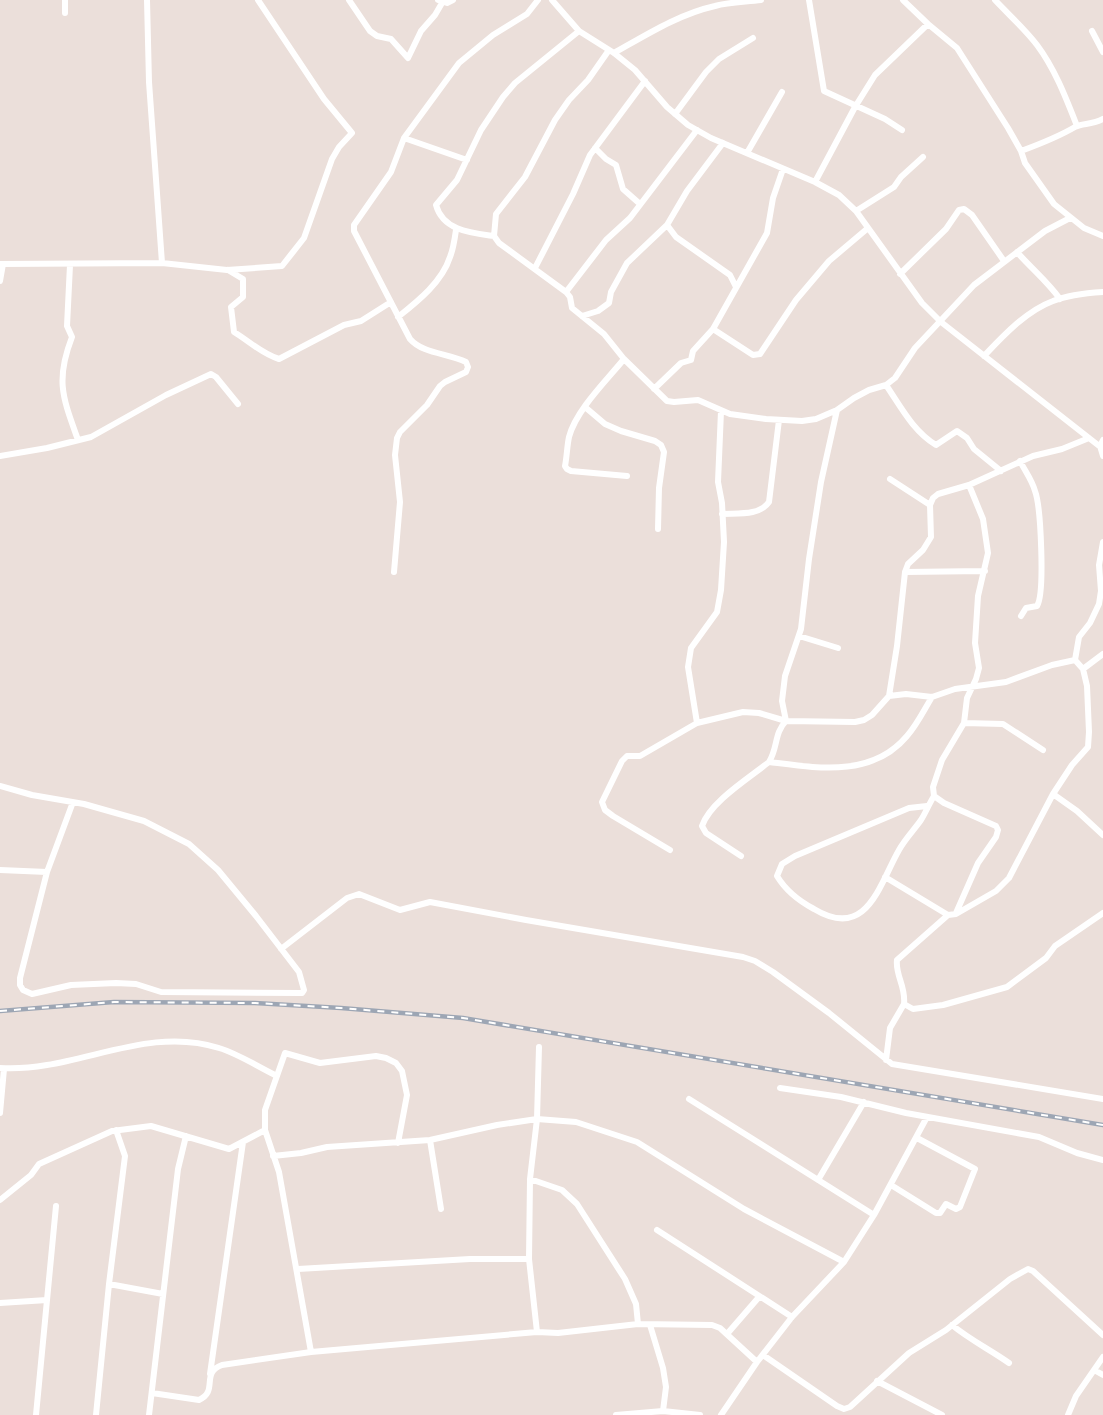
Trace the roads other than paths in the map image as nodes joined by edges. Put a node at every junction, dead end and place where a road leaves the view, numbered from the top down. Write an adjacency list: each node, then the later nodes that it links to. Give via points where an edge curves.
1 (65, 0): 14 (street)
2 (147, 0): 48 (street)
3 (258, 0): 52 (street, via 324,99 352,133 332,159 304,238 282,266)
4 (349, 0): 13 (street, via 370,31 391,39 408,58)
5 (453, 0): 13 (street)
6 (552, 0): 16 (street)
7 (760, 0): 12 (street)
8 (809, 0): 23 (street, via 823,89)
9 (903, 0): 15 (street)
10 (995, 0): 26 (street, via 1047,60)
11 (536, 1): 29 (street, via 527,14 459,63)
12 (738, 1): 19 (street, via 697,11)
13 (440, 2)
14 (65, 13)
15 (928, 24): 23 (street, via 875,75); 32 (street, via 957,48)
16 (579, 31): 19 (street); 35 (street, via 509,90 481,130)
17 (1092, 31): 20 (street)
18 (753, 39): 24 (street, via 706,72)
19 (612, 51): 21 (street); 44 (street, via 555,120 525,177 496,214)
20 (1103, 52)
21 (645, 81): 24 (street); 31 (street)
22 (782, 92): 33 (street)
23 (855, 107): 28 (street); 37 (street)
24 (675, 114): 27 (street)
25 (1103, 119): 26 (street)
26 (1077, 126): 32 (street)
27 (697, 130): 30 (street); 38 (street)
28 (902, 130)
29 (404, 138): 35 (street); 59 (street, via 391,172 354,225)
30 (723, 143): 33 (street); 41 (street, via 687,191)
31 (595, 148): 38 (street, via 616,165 623,189); 51 (street)
32 (1021, 152): 40 (street, via 1054,204)
33 (747, 153): 36 (street)
34 (923, 157): 39 (street, via 894,187)
35 (467, 160): 43 (street, via 436,205)
36 (783, 169): 37 (street); 55 (street, via 767,233)
37 (815, 182): 39 (street, via 839,195)
38 (640, 204): 56 (street)
39 (856, 211): 42 (street)
40 (1070, 218): 45 (street); 46 (street)
41 (668, 225): 55 (street, via 676,237 730,274); 60 (street, via 627,263 609,303)
42 (868, 228): 53 (street); 63 (street, via 829,261 796,300 760,354 753,355)
43 (456, 230): 44 (street); 61 (street, via 450,259 439,277)
44 (494, 236): 51 (street)
45 (1103, 236)
46 (1017, 252): 47 (street); 58 (street)
47 (1004, 261): 53 (street, via 964,209); 62 (street, via 974,285)
48 (162, 263): 50 (street); 52 (street)
49 (2, 264): 50 (street); 54 (street)
50 (69, 265): 74 (street, via 67,326 72,337 64,359 61,387)
51 (535, 268): 56 (street)
52 (227, 270): 59 (street, via 243,279 243,297 231,307 234,332 267,356 279,359 344,325 361,321)
53 (900, 274): 62 (street)
54 (0, 281)
55 (736, 287): 63 (street)
56 (566, 292): 60 (street, via 572,308)
57 (1103, 292): 58 (street)
58 (1060, 299): 64 (street, via 1031,314)
59 (391, 302): 61 (street)
60 (582, 316): 65 (street, via 604,334)
61 (398, 317): 88 (street, via 415,345 456,357 468,367 463,375 440,386 397,438 400,502)
62 (941, 322): 64 (street); 66 (street)
63 (713, 329): 67 (street, via 693,351 691,360 681,363)
64 (984, 356): 73 (street)
65 (624, 359): 67 (street); 69 (street)
66 (886, 385): 70 (street, via 869,390); 79 (street, via 927,439 936,444 957,431)
67 (654, 389): 71 (street, via 668,401 698,400)
68 (238, 404): 74 (street, via 211,374 91,437)
69 (585, 407): 80 (street, via 569,438 567,469); 85 (street, via 605,424 661,445 664,452)
70 (837, 410): 72 (street, via 816,419); 91 (street, via 821,482)
71 (721, 411): 72 (street); 84 (street, via 718,482)
72 (779, 420): 84 (street, via 769,502 756,512)
73 (1089, 438): 75 (street); 78 (street)
74 (78, 440): 76 (street)
75 (1102, 445): 77 (street)
76 (0, 456)
77 (1103, 456)
78 (1020, 461): 79 (street); 90 (street, via 1038,499 1041,539 1041,594 1037,606 1026,608)
79 (1001, 471): 82 (street)
80 (627, 476)
81 (890, 479): 83 (street)
82 (969, 485): 83 (street, via 938,494); 87 (street, via 986,532)
83 (930, 505): 89 (street, via 932,537)
84 (722, 513): 100 (street, via 724,542 717,612 691,648 688,668)
85 (658, 529)
86 (1103, 542): 94 (street, via 1099,604 1079,637)
87 (985, 571): 89 (street); 96 (street, via 978,596 975,643 979,668)
88 (394, 572)
89 (905, 572): 97 (street)
90 (1021, 616)
91 (799, 636): 92 (street); 99 (street, via 785,676 782,701)
92 (838, 648)
93 (1103, 654): 95 (street)
94 (1075, 660): 95 (street); 96 (street, via 1006,682)
95 (1083, 669): 105 (street, via 1088,747)
96 (971, 688): 98 (street); 101 (street)
97 (889, 696): 98 (street); 99 (street, via 864,720)
98 (932, 697): 103 (street, via 907,737 888,753 859,766 830,768)
99 (786, 721): 100 (street, via 743,712); 103 (street, via 777,732)
100 (698, 723): 110 (street, via 640,756 627,756 602,802 613,816)
101 (964, 723): 102 (street, via 1003,724); 106 (street, via 942,759)
102 (1043, 750)
103 (769, 762): 111 (street, via 717,804 702,825 706,833)
104 (0, 786): 107 (street)
105 (1053, 794): 109 (street); 116 (street, via 1009,878 996,891)
106 (934, 796): 108 (street); 116 (street, via 998,830 978,863)
107 (72, 802): 113 (street); 118 (street, via 144,821 189,844 218,870)
108 (927, 806): 114 (street); 114 (street, via 909,808 795,856 782,864 777,876 802,902 826,917 840,920 866,909)
109 (1103, 835)
110 (669, 850)
111 (741, 856)
112 (0, 870): 113 (street)
113 (46, 872): 118 (street, via 20,978 20,986 27,993 116,983 161,992 302,993 299,972)
114 (885, 877): 117 (street)
115 (1103, 913): 119 (street, via 1055,946 1007,987 933,1006 913,1009)
116 (956, 914): 117 (street)
117 (948, 915): 119 (street, via 897,960 906,992)
118 (281, 949): 121 (street, via 347,898 358,894 400,910 430,902 743,957 773,972 829,1012)
119 (904, 1004): 121 (street, via 890,1028)
120 (539, 1047): 130 (street)
121 (886, 1060): 125 (street)
122 (2, 1068): 123 (street, via 43,1066 138,1045 180,1041 219,1048); 128 (street)
123 (277, 1076): 132 (street, via 266,1110); 137 (street, via 285,1053 320,1063 376,1056 396,1063 402,1071 407,1095)
124 (780, 1088): 127 (street)
125 (1103, 1098)
126 (689, 1099): 141 (street)
127 (864, 1102): 129 (street); 141 (street)
128 (0, 1113)
129 (927, 1117): 134 (street); 139 (street, via 1039,1137)
130 (537, 1119): 135 (street); 140 (street); 149 (street, via 576,1122 637,1142 744,1209)
131 (116, 1130): 133 (street, via 151,1126); 143 (street, via 39,1164); 151 (street, via 125,1156)
132 (265, 1131): 136 (street); 138 (street)
133 (186, 1136): 136 (street, via 229,1149); 152 (street, via 178,1170)
134 (917, 1138): 142 (street); 142 (street, via 975,1169 960,1207 946,1204 936,1213)
135 (430, 1140): 137 (street); 145 (street)
136 (243, 1142): 169 (street)
137 (398, 1143): 138 (street, via 327,1147)
138 (273, 1156): 150 (street)
139 (1103, 1160)
140 (530, 1179): 148 (street); 157 (street, via 562,1190 577,1204 625,1278 636,1304)
141 (818, 1180): 146 (street)
142 (891, 1185): 146 (street)
143 (0, 1200)
144 (56, 1206): 154 (street)
145 (441, 1209)
146 (874, 1215): 149 (street)
147 (657, 1230): 153 (street)
148 (529, 1259): 150 (street); 160 (street)
149 (844, 1262): 156 (street)
150 (298, 1269): 163 (street)
151 (109, 1284): 152 (street); 176 (street)
152 (163, 1294): 172 (street)
153 (759, 1297): 156 (street); 161 (street)
154 (47, 1300): 155 (street); 175 (street)
155 (0, 1303)
156 (792, 1317): 164 (street)
157 (638, 1324): 158 (street); 160 (street)
158 (650, 1325): 161 (street, via 712,1325); 173 (street, via 666,1387)
159 (952, 1326): 162 (street, via 1028,1269); 167 (street); 171 (street, via 909,1353)
160 (537, 1332): 163 (street)
161 (727, 1334): 166 (street)
162 (1103, 1335)
163 (311, 1352): 169 (street, via 222,1365)
164 (763, 1355): 166 (street); 171 (street, via 844,1409)
165 (1103, 1357): 168 (street)
166 (757, 1362): 180 (street)
167 (1009, 1364)
168 (1094, 1370): 170 (street); 182 (street)
169 (210, 1374): 172 (street, via 210,1390 199,1400)
170 (1103, 1375)
171 (877, 1381): 181 (street)
172 (152, 1393): 177 (street)
173 (663, 1411): 174 (street); 178 (street)
174 (690, 1414): 179 (street)
175 (36, 1415)
176 (96, 1415)
177 (149, 1415)
178 (616, 1415)
179 (700, 1415)
180 (721, 1415)
181 (942, 1415)
182 (1068, 1415)

